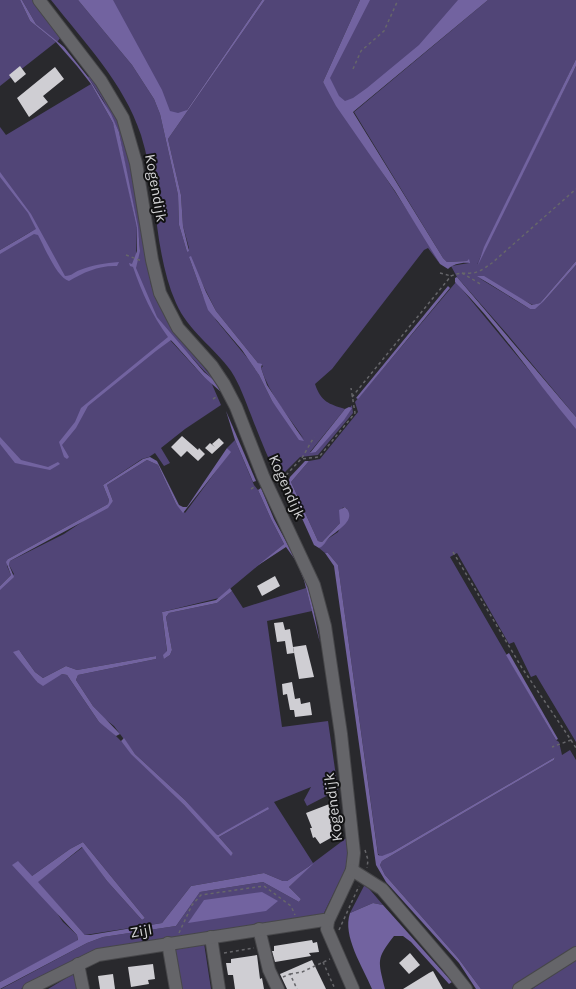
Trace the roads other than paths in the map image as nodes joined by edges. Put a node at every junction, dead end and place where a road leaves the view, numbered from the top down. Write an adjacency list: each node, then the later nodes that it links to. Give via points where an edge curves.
1 (39, 0): 2 (street, Kogendijk, via 101,81 123,118 136,163 160,293 178,328 212,366 224,384 268,487 310,575 324,618 353,835)
2 (352, 870): 3 (street); 15 (street, via 382,889)
3 (328, 921): 4 (street, Zijl); 14 (street, via 329,936)
4 (259, 929): 5 (street, Zijl); 9 (street, via 269,970)
5 (211, 937): 6 (street, Zijl); 13 (street)
6 (171, 943): 8 (street, Zijl, via 98,955); 12 (street)
7 (576, 952): 16 (street)
8 (78, 964): 10 (street, Zijl); 11 (street)
9 (276, 985)
10 (32, 988)
11 (83, 989)
12 (176, 989)
13 (219, 989)
14 (353, 989)
15 (466, 989)
16 (518, 989)

